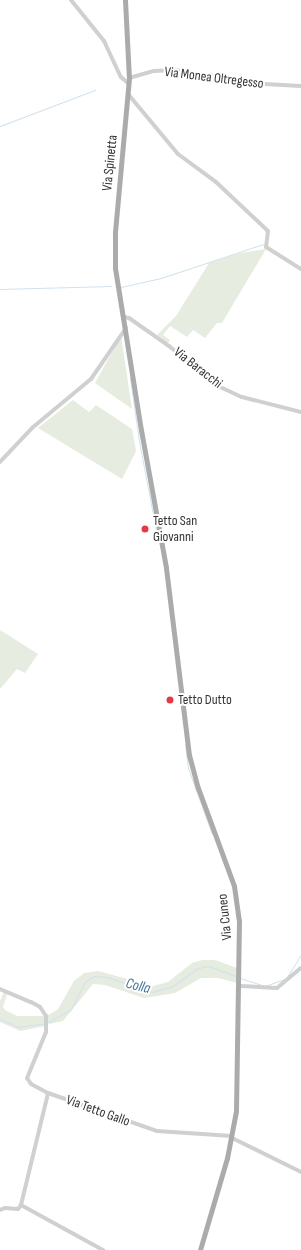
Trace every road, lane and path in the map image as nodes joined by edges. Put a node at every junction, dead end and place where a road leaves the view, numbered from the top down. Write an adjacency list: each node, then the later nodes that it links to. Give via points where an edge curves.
1 (71, 0): 4 (street, via 104,41 121,77)
2 (125, 0): 3 (main road, Via Spinetta)
3 (129, 78): 4 (main road, Via Spinetta); 5 (street, Via Monea Oltregesso, via 154,71 174,70 264,84)
4 (128, 84): 6 (main road, Via Spinetta)
5 (301, 86)
6 (128, 94): 7 (street, via 178,154 216,182 268,231 266,247); 8 (main road, Via Spinetta, via 114,251)
7 (301, 269)
8 (124, 317): 9 (main road, Via Spinetta); 10 (street, Via Baracchi, via 169,346 218,386 242,397)
9 (126, 328): 11 (street, via 91,379 32,428); 12 (main road, Via Spinetta, via 140,430)
10 (301, 412)
11 (0, 462)
12 (170, 593): 14 (main road, Via Cuneo, via 189,755 198,788 226,861 239,920)
13 (301, 968): 14 (street, via 277,988)
14 (240, 985): 17 (main road, Via Cuneo, via 238,1080)
15 (0, 989): 16 (street, Via Tetto Gallo, via 40,1007 46,1016 47,1025 27,1080)
16 (48, 1093): 17 (street, Via Tetto Gallo, via 157,1131); 19 (street)
17 (232, 1137): 18 (street); 22 (main road, Via Cuneo)
18 (301, 1172)
19 (21, 1205): 20 (street, via 18,1209 8,1207); 21 (street)
20 (0, 1210)
21 (103, 1250)
22 (200, 1250)

